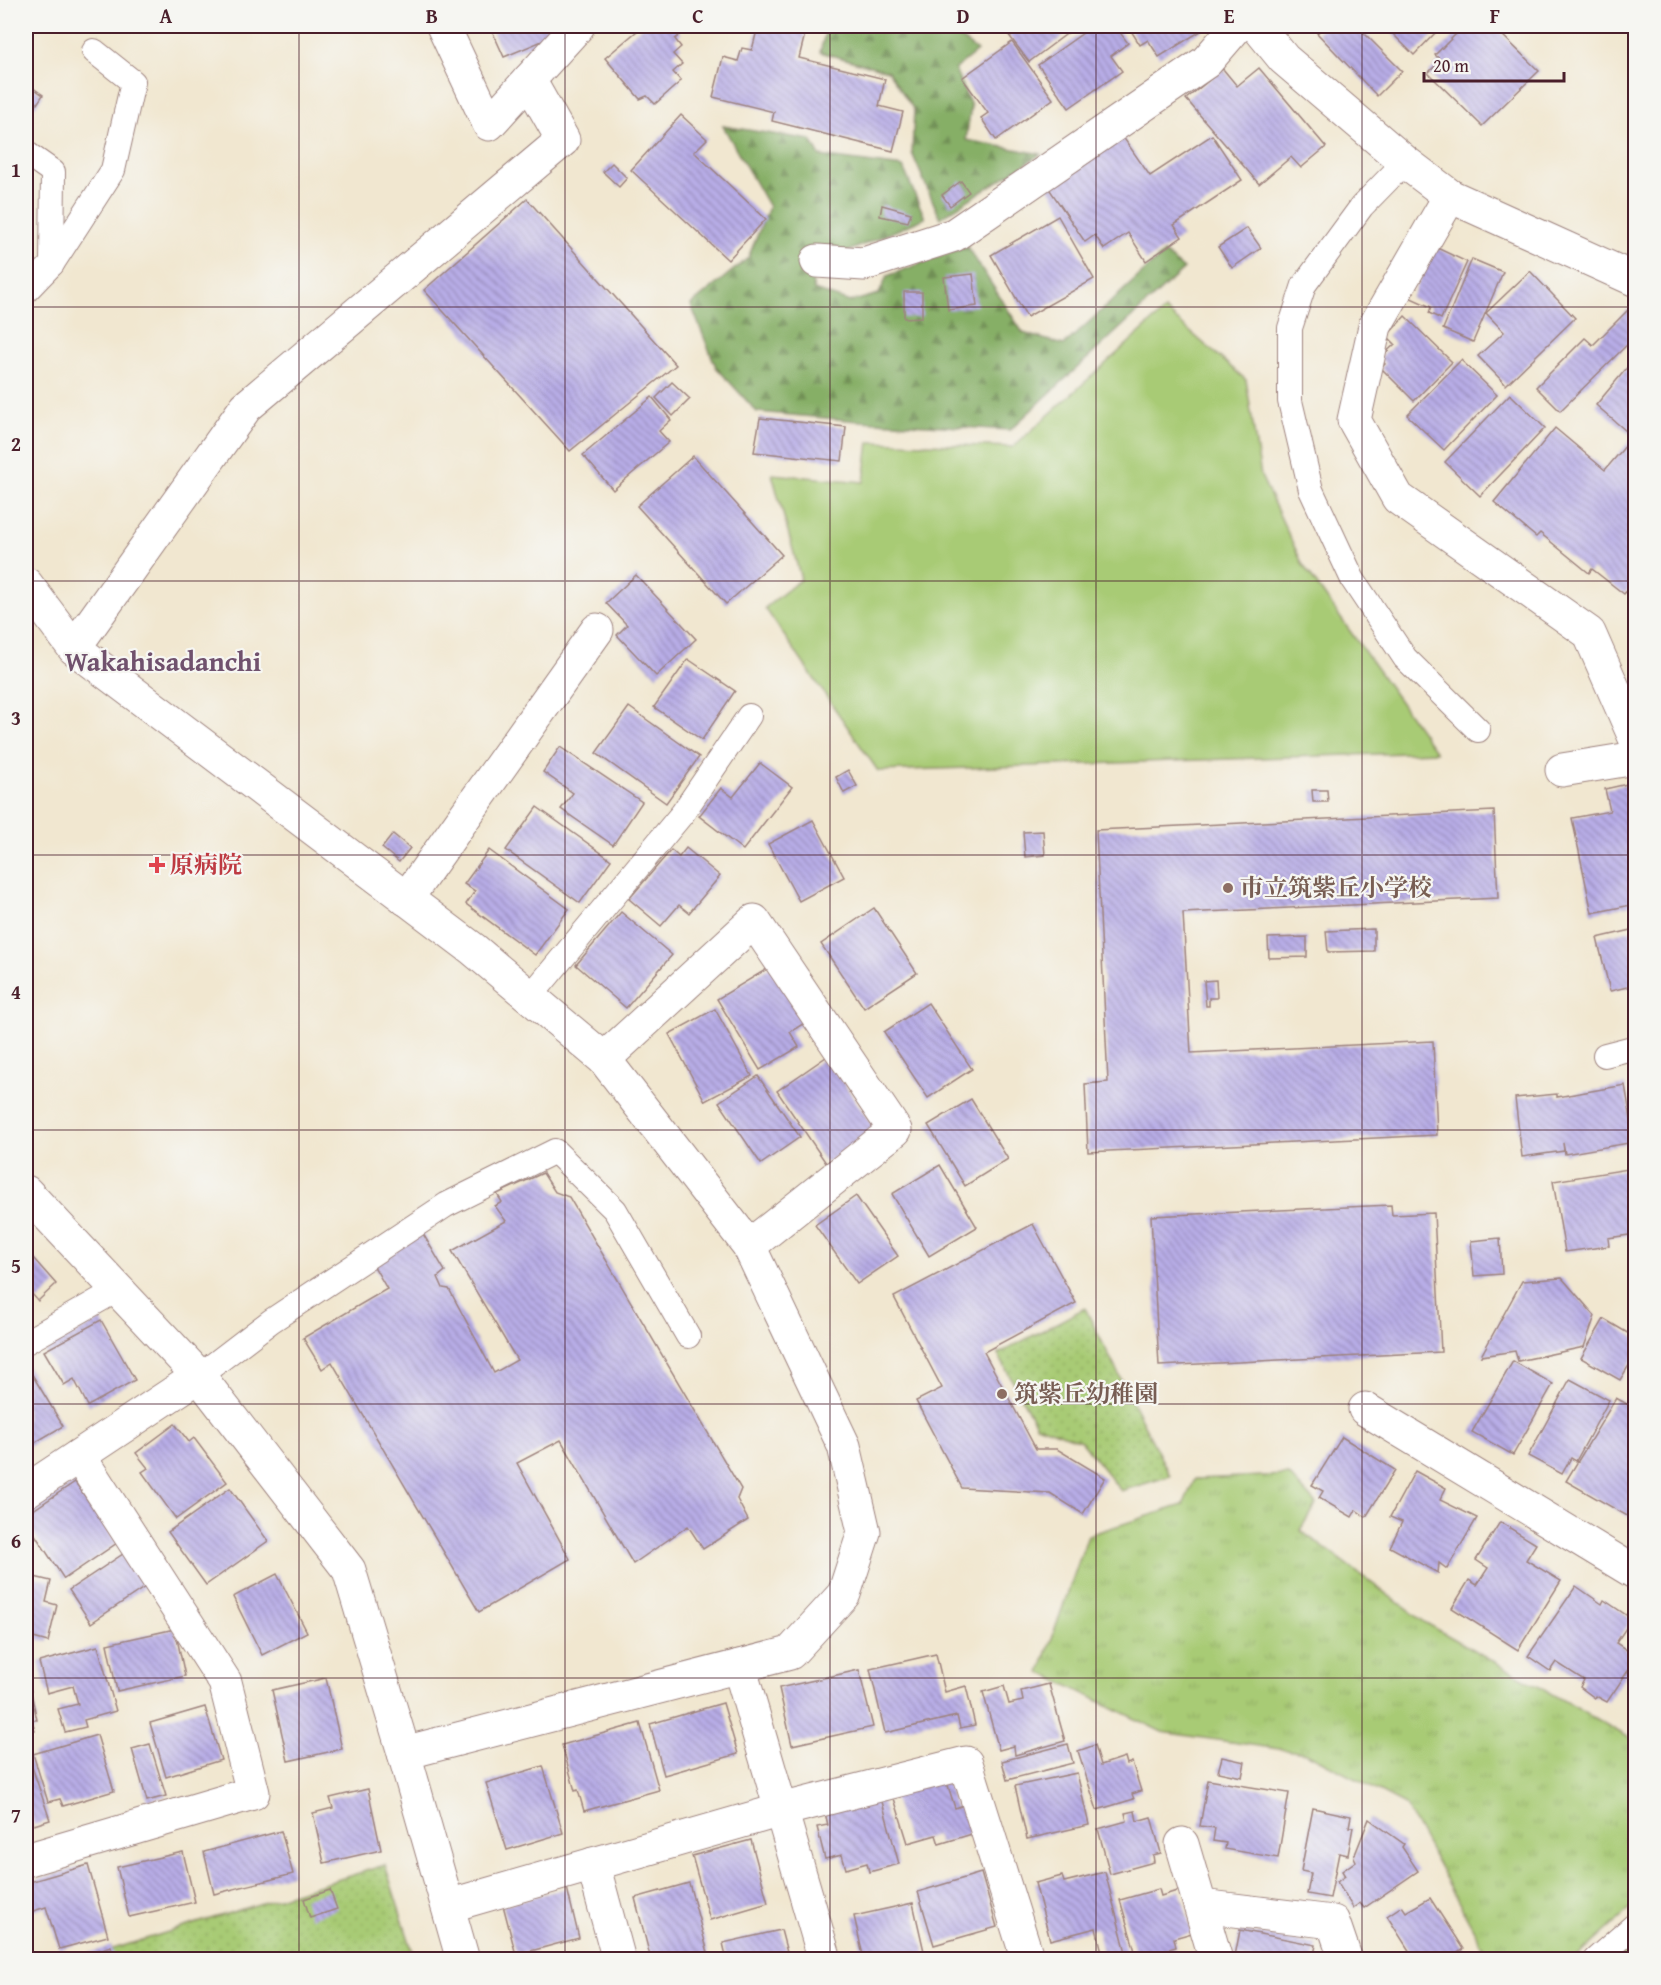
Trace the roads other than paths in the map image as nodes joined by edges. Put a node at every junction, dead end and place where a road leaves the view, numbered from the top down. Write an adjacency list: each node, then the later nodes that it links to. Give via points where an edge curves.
1 (443, 26): 6 (street, via 489,124)
2 (578, 26): 6 (street)
3 (1237, 26): 10 (street, via 1206,62 954,234 864,264)
4 (1257, 26): 8 (street, via 1284,59)
5 (94, 51): 11 (lane, via 133,82 113,170)
6 (529, 80): 16 (street, via 563,140 246,407)
7 (26, 153): 11 (lane, via 53,172)
8 (1405, 162): 9 (street); 18 (lane, via 1362,206 1304,285 1290,328 1290,401 1311,490 1353,580 1405,658)
9 (1450, 196): 12 (street); 19 (street, via 1375,326 1354,420 1398,498 1588,633)
10 (817, 261)
11 (52, 264): 13 (lane)
12 (1635, 280)
13 (26, 291)
14 (26, 584): 16 (street)
15 (597, 630): 22 (street)
16 (74, 648): 22 (street)
17 (749, 716): 23 (lane, via 682,814)
18 (1478, 730)
19 (1635, 740)
20 (1635, 758): 21 (street)
21 (1562, 770)
22 (406, 899): 23 (street)
23 (530, 997): 26 (street)
24 (1635, 1047): 25 (lane)
25 (1605, 1055)
26 (604, 1059): 28 (street); 28 (street, via 754,921 895,1130)
27 (26, 1192): 29 (street)
28 (749, 1246): 37 (street, via 844,1446 864,1532 844,1594 790,1653)
29 (117, 1290): 31 (lane); 32 (street)
30 (688, 1336): 32 (lane, via 615,1210 555,1151 446,1205 271,1321)
31 (26, 1342)
32 (199, 1376): 34 (street); 38 (street, via 349,1570)
33 (1365, 1409): 36 (street)
34 (79, 1456): 35 (street); 41 (street, via 225,1682 253,1793)
35 (26, 1491)
36 (1635, 1573)
37 (739, 1666): 38 (street); 39 (street)
38 (404, 1753): 43 (street)
39 (781, 1810): 42 (street); 48 (street); 49 (street, via 966,1764)
40 (1182, 1844): 44 (street)
41 (26, 1860)
42 (593, 1864): 43 (street); 47 (street)
43 (448, 1906): 46 (street)
44 (1201, 1906): 50 (street); 51 (street, via 1333,1922)
45 (1635, 1924): 52 (lane)
46 (463, 1959)
47 (619, 1959)
48 (825, 1959)
49 (1028, 1959)
50 (1216, 1959)
51 (1346, 1959)
52 (1595, 1959)

